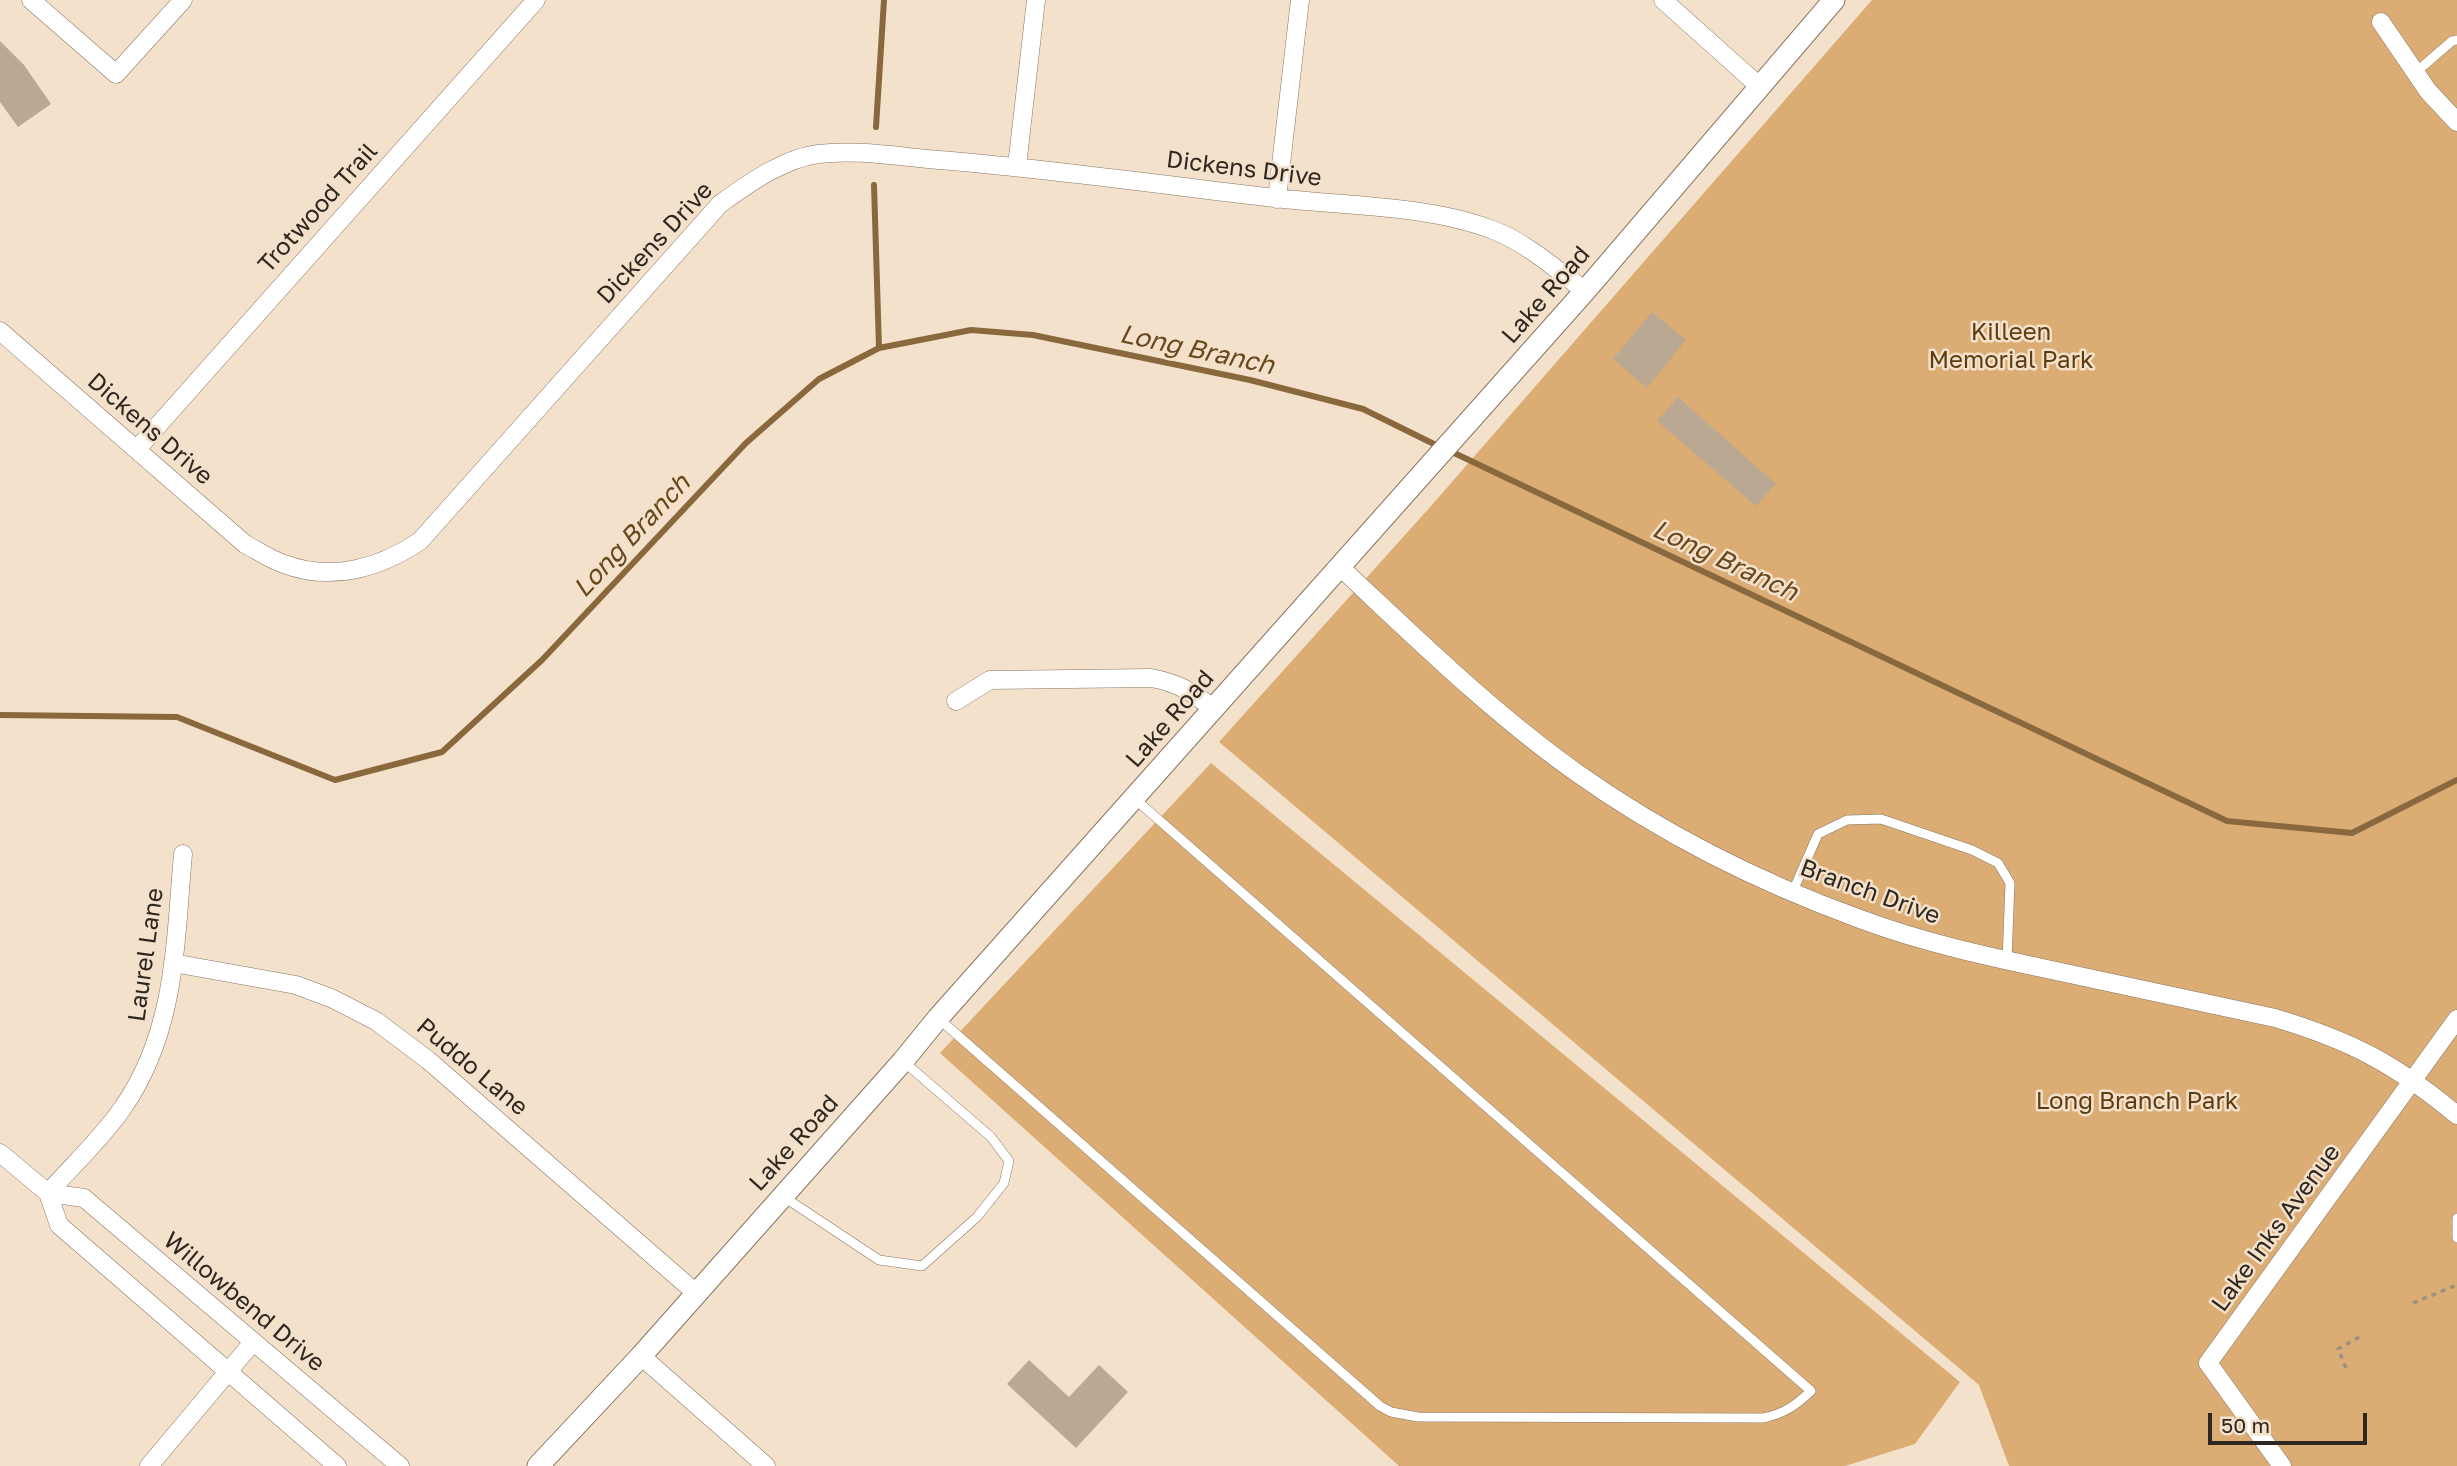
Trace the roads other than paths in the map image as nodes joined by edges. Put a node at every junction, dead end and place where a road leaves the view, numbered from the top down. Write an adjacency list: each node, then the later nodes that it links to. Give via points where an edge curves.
1 (31, 0): 2 (street, via 116,74)
2 (183, 0)
3 (536, 0): 17 (street, Trotwood Trail)
4 (1036, 0): 13 (street)
5 (1300, 0): 14 (street)
6 (1662, 0): 11 (street)
7 (1834, 0): 11 (street, Lake Road)
8 (2381, 22): 10 (street)
9 (2457, 40): 10 (lane)
10 (2415, 73): 12 (street)
11 (1759, 86): 15 (street, Lake Road)
12 (2457, 122)
13 (1017, 166): 14 (street, Dickens Drive); 17 (street, Dickens Drive, via 817,154 751,182 720,204 420,541 396,557 363,569 328,573 285,565 245,544)
14 (1277, 198): 15 (street, Dickens Drive, via 1448,216 1495,230)
15 (1586, 291): 18 (street, Lake Road)
16 (0, 331): 17 (street, Dickens Drive)
17 (137, 449)
18 (1339, 566): 20 (street, Lake Road); 23 (street, Branch Drive, via 1485,701 1577,773 1682,839)
19 (956, 701): 20 (street, via 990,680 1152,678 1188,689)
20 (1214, 709): 21 (street, Lake Road)
21 (1135, 799): 26 (street, Lake Road); 26 (lane, via 1811,1391 1786,1411 1763,1418 1418,1417 1391,1412)
22 (183, 854): 25 (street, Laurel Lane)
23 (1793, 891): 24 (street, Branch Drive, via 1916,938); 24 (lane, via 1818,835 1847,820 1881,819 1998,863 2010,883)
24 (2007, 960): 29 (street, Branch Drive, via 2286,1021 2345,1041)
25 (173, 963): 32 (street, Laurel Lane, via 160,1036 136,1087 121,1111); 36 (street, Puddo Lane, via 296,985 376,1021 428,1060)
26 (938, 1018): 28 (street, Lake Road)
27 (2457, 1019): 29 (street, Lake Inks Avenue)
28 (902, 1061): 33 (street, Lake Road); 33 (lane, via 991,1137 1009,1161 1004,1184 977,1217 922,1266 905,1265 879,1260)
29 (2414, 1080): 30 (street, Branch Drive); 45 (street, Lake Inks Avenue, via 2208,1363)
30 (2457, 1115)
31 (0, 1153): 32 (street)
32 (48, 1193): 37 (street, Willowbend Drive, via 84,1198); 39 (street, via 59,1225)
33 (782, 1196): 36 (street, Lake Road)
34 (2457, 1218): 35 (lane)
35 (2457, 1238)
36 (696, 1293): 38 (street, Lake Road)
37 (253, 1342): 39 (street); 42 (street, Willowbend Drive)
38 (641, 1356): 43 (street, Lake Road); 44 (street)
39 (229, 1371): 40 (street); 41 (street)
40 (149, 1466)
41 (337, 1466)
42 (400, 1466)
43 (538, 1466)
44 (766, 1466)
45 (2282, 1466)

